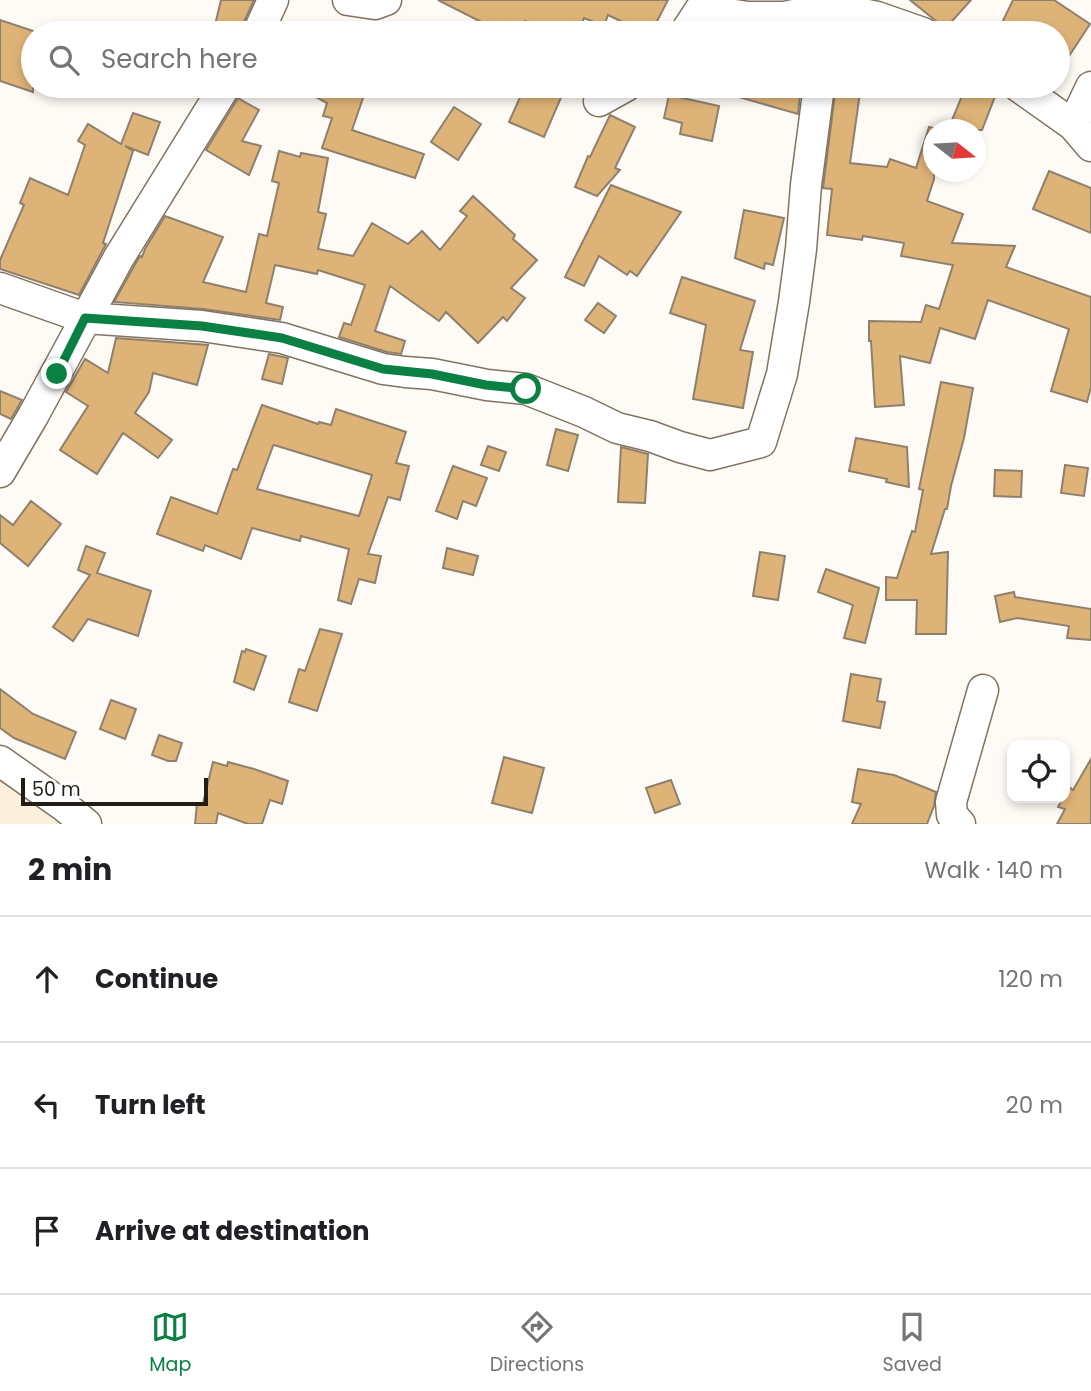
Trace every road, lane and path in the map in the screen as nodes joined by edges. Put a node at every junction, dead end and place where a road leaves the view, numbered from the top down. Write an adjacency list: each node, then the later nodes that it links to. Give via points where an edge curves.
1 (273, 0): 5 (street)
2 (348, 0): 3 (street, via 375,4)
3 (386, 0)
4 (827, 20): 6 (street, via 700,10); 7 (street, via 877,17)
5 (263, 21)
6 (693, 21)
7 (888, 21)
8 (1091, 87): 14 (street)
9 (218, 98): 16 (street)
10 (606, 98): 13 (street)
11 (817, 98): 16 (street, via 782,374 761,442 752,446 709,454 617,428 526,389 383,369 282,338 202,326)
12 (1034, 98): 14 (street)
13 (599, 102)
14 (1082, 135)
15 (0, 288): 16 (street)
16 (85, 318): 17 (street)
17 (0, 472)
18 (983, 690): 21 (street, via 951,802 952,816)
19 (0, 761): 20 (street)
20 (86, 824)
21 (960, 824)

